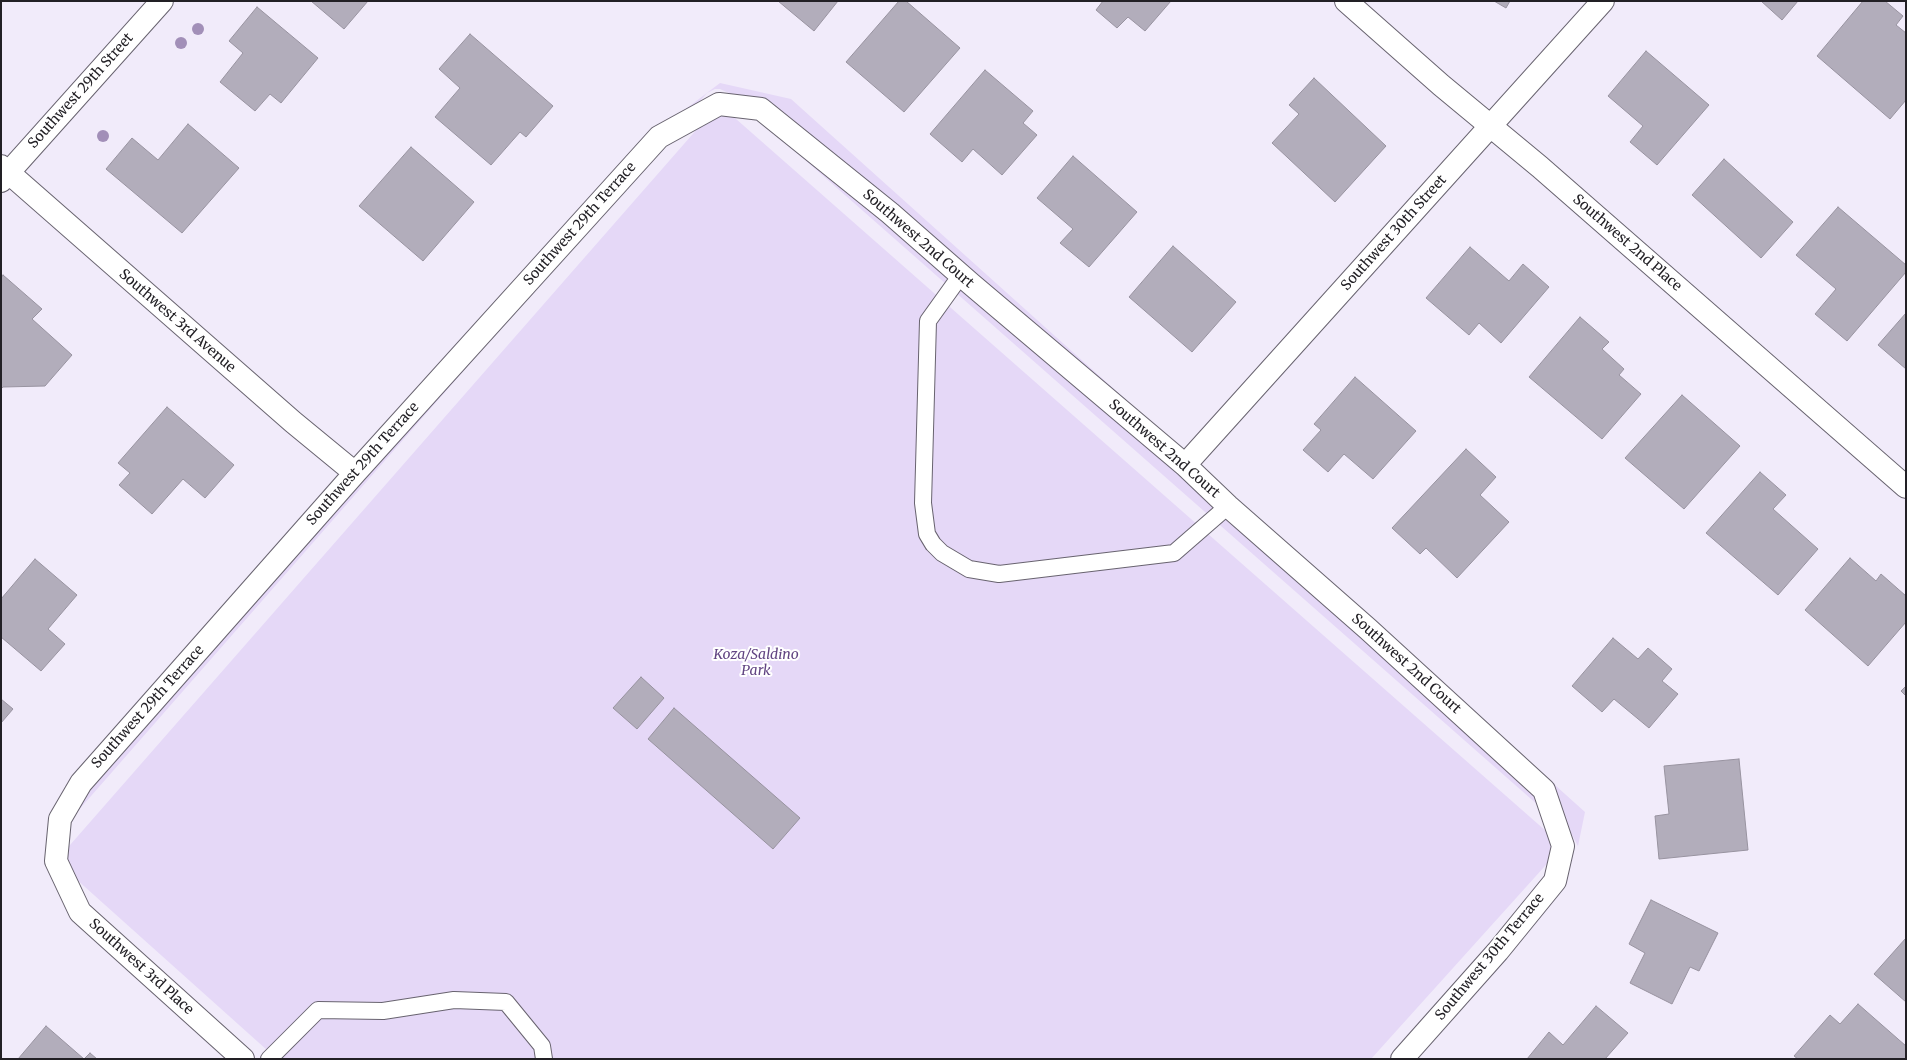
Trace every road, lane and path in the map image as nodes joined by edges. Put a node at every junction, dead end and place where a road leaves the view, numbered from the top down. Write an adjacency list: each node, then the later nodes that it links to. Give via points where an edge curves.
1 (162, 1): 6 (street, Southwest 29th Street)
2 (1346, 1): 5 (street, Southwest 2nd Place)
3 (1603, 1): 5 (street, Southwest 30th Street)
4 (719, 104): 7 (street, Southwest 2nd Court, via 761,109 890,213); 9 (street, Southwest 29th Terrace, via 659,137)
5 (1491, 126): 8 (street, Southwest 30th Street); 10 (street, Southwest 2nd Place)
6 (3, 173): 9 (street, Southwest 3rd Avenue)
7 (961, 276): 8 (street, Southwest 2nd Court); 11 (lane, via 928,321 923,503 927,534 942,553 969,569 999,574 1174,553)
8 (1186, 465): 11 (street, Southwest 2nd Court)
9 (355, 473): 13 (street, Southwest 29th Terrace, via 81,782 60,819)
10 (1906, 487)
11 (1228, 506): 12 (street, Southwest 2nd Court, via 1368,629 1544,790)
12 (1563, 846): 17 (street, Southwest 30th Terrace, via 1555,881 1498,951)
13 (56, 861): 14 (street, Southwest 3rd Place, via 80,912)
14 (243, 1059)
15 (269, 1059): 16 (lane, via 318,1010 383,1011 454,1000 506,1002 542,1046)
16 (544, 1059)
17 (1402, 1059)

